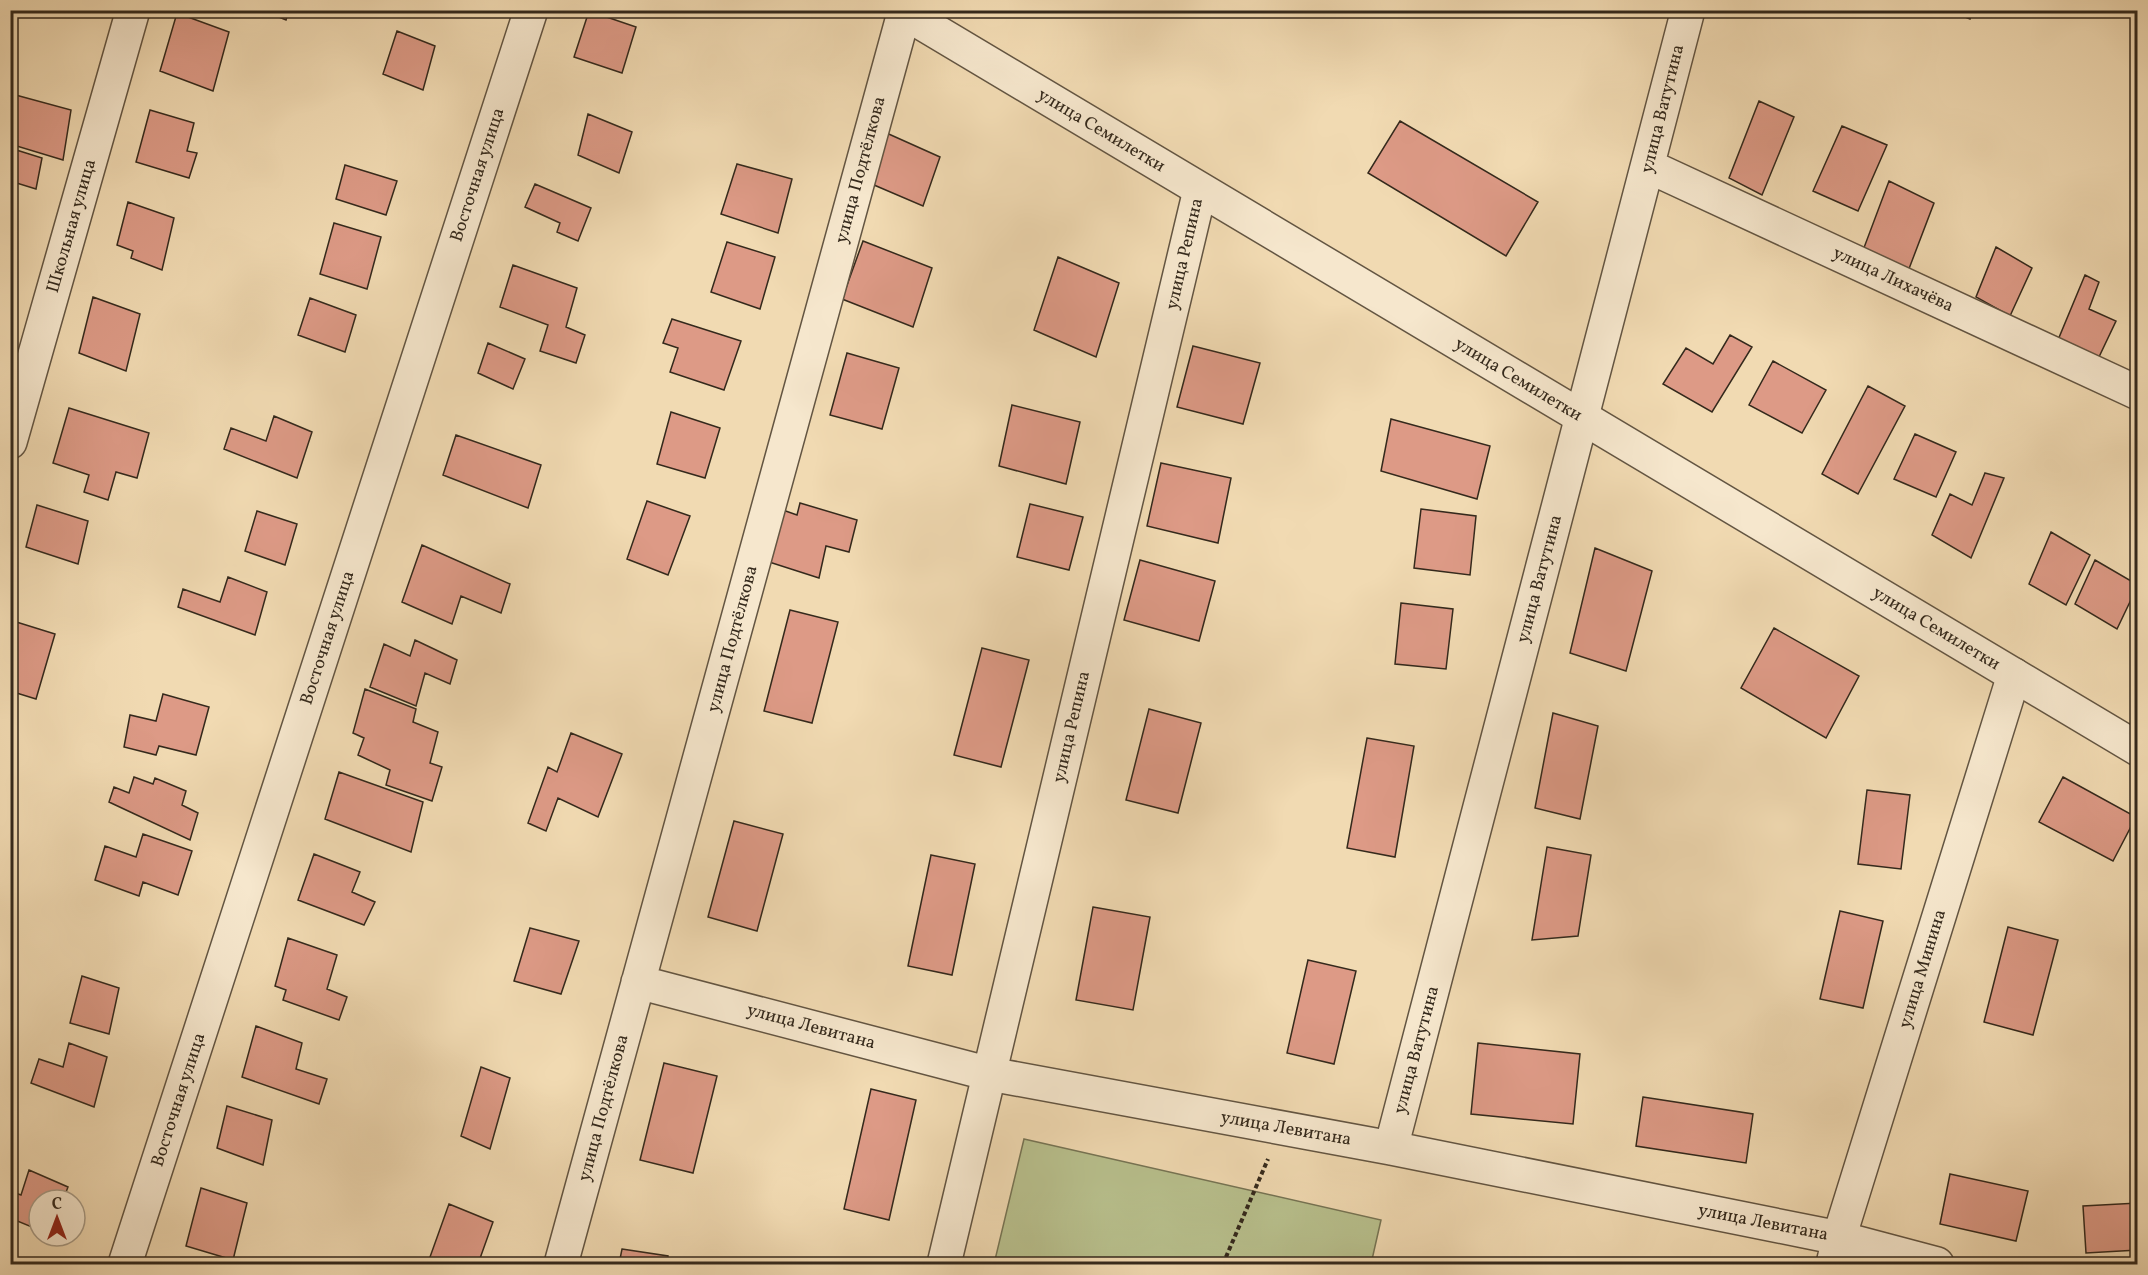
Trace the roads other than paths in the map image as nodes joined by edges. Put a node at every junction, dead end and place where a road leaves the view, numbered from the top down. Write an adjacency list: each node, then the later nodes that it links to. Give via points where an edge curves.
1 (133, 10): 9 (street, Школьная улица)
2 (531, 10): 16 (street, Восточная улица)
3 (1688, 10): 5 (street, улица Ватутина)
4 (902, 12): 6 (street, улица Семилетки); 12 (street, улица Подтёлкова)
5 (1648, 166): 7 (street, улица Лихачёва); 8 (street, улица Ватутина)
6 (1200, 190): 8 (street, улица Семилетки); 13 (street, улица Репина)
7 (2138, 393)
8 (1582, 418): 10 (street, улица Семилетки); 14 (street, улица Ватутина)
9 (10, 442)
10 (2014, 675): 11 (street, улица Семилетки); 15 (street, улица Минина)
11 (2138, 749)
12 (638, 982): 13 (street, улица Левитана); 17 (street, улица Подтёлкова)
13 (990, 1074): 14 (street, улица Левитана); 18 (street, улица Репина)
14 (1391, 1148): 15 (street, улица Левитана)
15 (1836, 1251): 19 (street, улица Левитана)
16 (125, 1264)
17 (561, 1264)
18 (944, 1264)
19 (1937, 1264)

